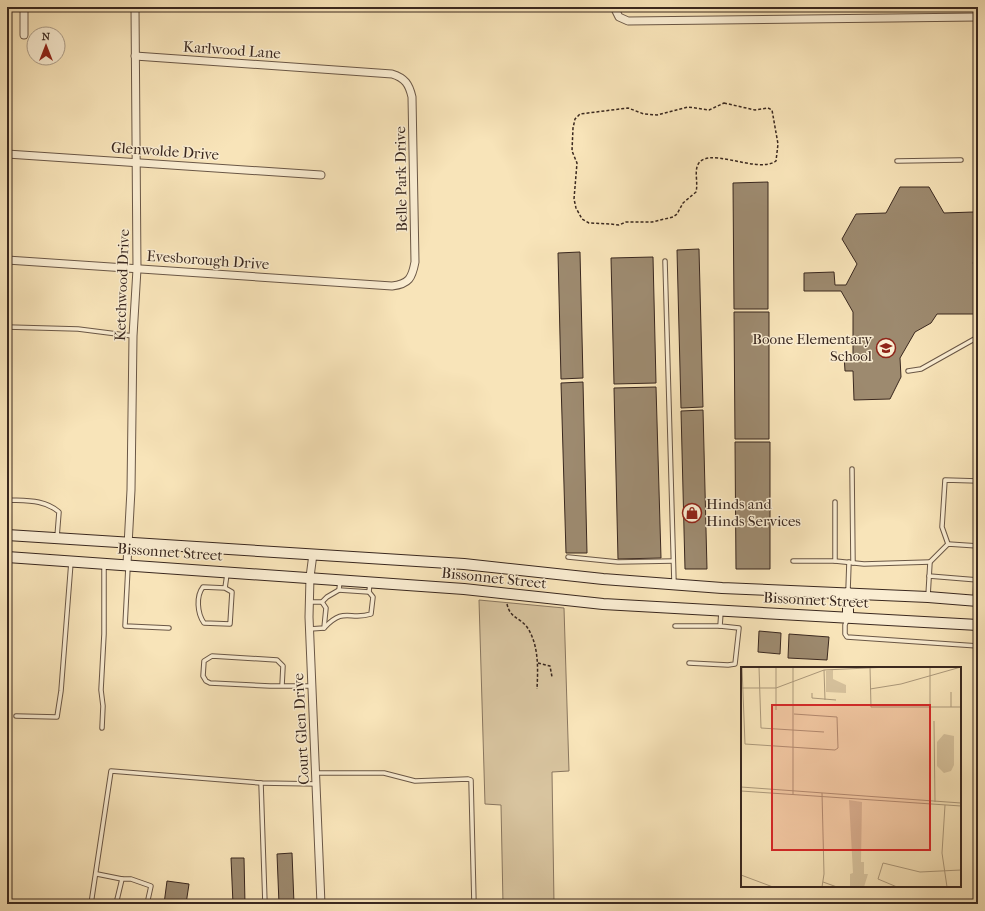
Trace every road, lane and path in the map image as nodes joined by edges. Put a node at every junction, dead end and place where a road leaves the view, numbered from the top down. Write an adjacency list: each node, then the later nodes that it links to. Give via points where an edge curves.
1 (24, 7): 5 (street)
2 (135, 7): 6 (street, Ketchwood Drive)
3 (614, 7): 4 (street, via 619,17 628,21)
4 (978, 17)
5 (24, 35)
6 (135, 56): 7 (street, Karlwood Lane); 11 (street, Ketchwood Drive)
7 (328, 70): 17 (street, Belle Park Drive, via 392,74 402,77 409,85 412,97 415,262 412,274 404,284 392,286)
8 (7, 154): 11 (street, Glenwolde Drive)
9 (961, 160): 10 (lane)
10 (897, 161)
11 (136, 162): 12 (street, Glenwolde Drive); 16 (street, Ketchwood Drive)
12 (320, 175)
13 (642, 223): 13 (path, via 677,214 683,203 696,192 697,167 701,160 708,156 745,163 766,164 776,161 778,144 772,110 755,110 724,103 709,110 688,107 657,115 644,114 628,108 580,114 575,119 572,136 572,150 577,163 574,199 579,214 589,224)
14 (7, 260): 16 (street, Evesborough Drive)
15 (665, 261): 35 (lane)
16 (137, 269): 17 (street, Evesborough Drive); 19 (street, Ketchwood Drive)
17 (335, 282)
18 (7, 327): 19 (lane, via 78,329)
19 (133, 336): 28 (street, Ketchwood Drive)
20 (978, 337): 21 (lane, via 921,369)
21 (908, 371)
22 (852, 469): 39 (lane)
23 (978, 481): 29 (lane, via 945,480 942,526)
24 (7, 500): 27 (lane, via 43,502 51,505 59,512)
25 (835, 502): 37 (lane)
26 (7, 534): 27 (main road, Bissonnet Street)
27 (57, 538): 28 (main road, Bissonnet Street)
28 (128, 542): 31 (main road, Bissonnet Street); 41 (street, Ketchwood Drive)
29 (948, 544): 30 (lane); 40 (lane)
30 (978, 546)
31 (313, 554): 44 (street, Court Glen Drive); 47 (main road, Bissonnet Street, via 464,564)
32 (7, 557): 34 (main road, Bissonnet Street)
33 (568, 557): 35 (lane, via 618,562)
34 (71, 561): 38 (main road, Bissonnet Street); 72 (lane, via 57,717)
35 (673, 561): 47 (lane)
36 (793, 561): 37 (lane)
37 (835, 561): 39 (lane)
38 (104, 562): 41 (main road, Bissonnet Street); 73 (lane)
39 (851, 562): 40 (lane); 51 (lane)
40 (930, 562): 43 (lane)
41 (128, 564): 42 (main road, Bissonnet Street); 62 (lane, via 125,626)
42 (227, 571): 44 (main road, Bissonnet Street); 49 (lane)
43 (929, 576): 46 (lane); 53 (lane)
44 (310, 577): 45 (main road, Bissonnet Street); 55 (street, Court Glen Drive)
45 (340, 579): 48 (main road, Bissonnet Street); 50 (lane)
46 (977, 580): 54 (lane)
47 (674, 584): 51 (main road, Bissonnet Street)
48 (369, 586): 50 (lane); 52 (main road, Bissonnet Street); 63 (lane, via 373,597 371,614 342,614 332,619)
49 (225, 588): 49 (lane, via 232,592 230,624 204,623 198,613 200,591 203,587)
50 (339, 590): 56 (lane)
51 (848, 593): 53 (main road, Bissonnet Street); 58 (main road)
52 (508, 594): 57 (main road, Bissonnet Street, via 603,604); 66 (path, via 509,612 526,626 532,637)
53 (928, 597): 54 (main road, Bissonnet Street)
54 (976, 601)
55 (309, 602): 56 (lane); 64 (street, Court Glen Drive)
56 (322, 602): 63 (lane, via 326,608)
57 (721, 610): 58 (main road, Bissonnet Street); 61 (lane)
58 (848, 617): 59 (main road, Bissonnet Street); 65 (lane, via 845,625 847,637)
59 (978, 625)
60 (675, 626): 61 (lane)
61 (720, 626): 67 (lane, via 739,628 735,664 728,666)
62 (169, 628)
63 (324, 628): 64 (lane)
64 (310, 629): 70 (street, Court Glen Drive)
65 (978, 646)
66 (538, 663): 68 (path, via 550,666); 71 (path)
67 (689, 663)
68 (552, 677)
69 (282, 686): 69 (lane, via 210,683 203,676 204,661 212,656 277,660 283,666); 70 (lane)
70 (312, 686): 74 (street, Court Glen Drive)
71 (537, 689)
72 (16, 716)
73 (102, 728)
74 (317, 773): 76 (street, Court Glen Drive); 84 (lane, via 384,773 415,781 471,780)
75 (261, 783): 76 (lane); 77 (lane, via 111,771); 82 (lane)
76 (317, 784): 83 (street, Court Glen Drive)
77 (97, 874): 78 (lane); 79 (lane)
78 (122, 879): 80 (lane); 81 (lane, via 131,879 151,886)
79 (91, 904)
80 (116, 904)
81 (147, 904)
82 (264, 904)
83 (321, 904)
84 (474, 904)

